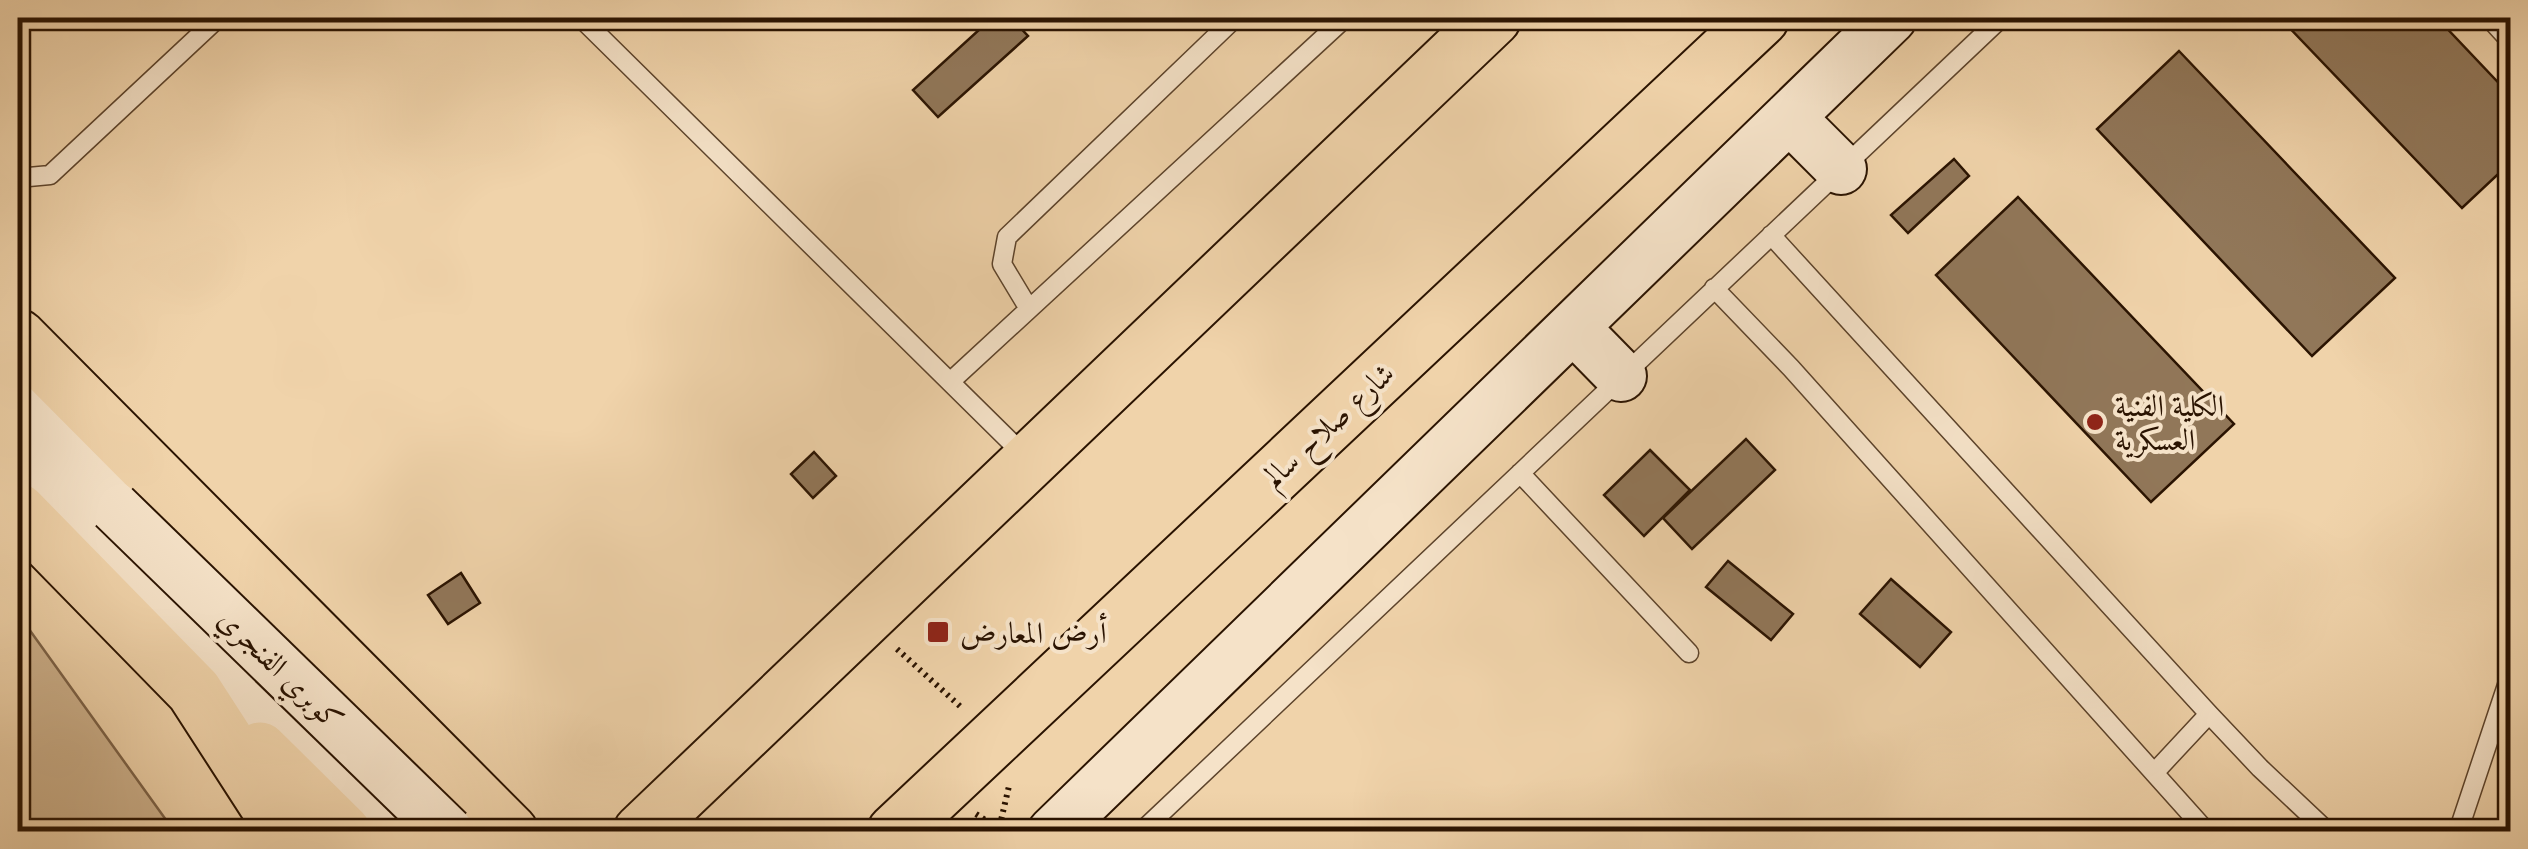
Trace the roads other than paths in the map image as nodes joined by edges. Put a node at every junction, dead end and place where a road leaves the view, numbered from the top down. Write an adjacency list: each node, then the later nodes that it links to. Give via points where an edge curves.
1 (218, 18): 13 (lane, via 50,175)
2 (581, 18): 20 (lane)
3 (1235, 18): 16 (lane, via 1007,237 1002,264)
4 (1344, 18): 16 (lane)
5 (1493, 18): 22 (highway)
6 (1761, 18): 40 (highway, شارع صلاح سالم)
7 (1891, 18): 11 (main road)
8 (2001, 18): 12 (lane)
9 (2489, 18): 10 (lane)
10 (2510, 41)
11 (1789, 116): 12 (main road); 17 (main road)
12 (1841, 169): 14 (lane)
13 (18, 178)
14 (1771, 235): 15 (lane); 30 (lane)
15 (1714, 288): 19 (lane); 32 (lane)
16 (1029, 309): 20 (lane)
17 (1573, 327): 19 (main road); 41 (main road)
18 (18, 337): 31 (highway)
19 (1622, 376): 24 (lane)
20 (950, 382): 22 (lane)
21 (18, 402): 26 (main road)
22 (1030, 460): 39 (highway)
23 (18, 465): 26 (main road)
24 (1520, 473): 27 (lane); 42 (lane)
25 (18, 511): 29 (highway)
26 (100, 520): 35 (main road, كوبري الفنجري); 37 (main road, كوبري الفنجري, bridge)
27 (1689, 654)
28 (2510, 676): 45 (lane)
29 (194, 691): 33 (highway); 34 (highway)
30 (2210, 714): 32 (lane); 44 (lane)
31 (450, 772): 36 (highway, via 455,814); 38 (highway)
32 (2154, 774): 43 (lane)
33 (285, 832)
34 (343, 832)
35 (391, 832)
36 (439, 832)
37 (448, 832)
38 (510, 832)
39 (641, 832)
40 (895, 832)
41 (1053, 832)
42 (1141, 832)
43 (2207, 832)
44 (2328, 832)
45 (2458, 832)

